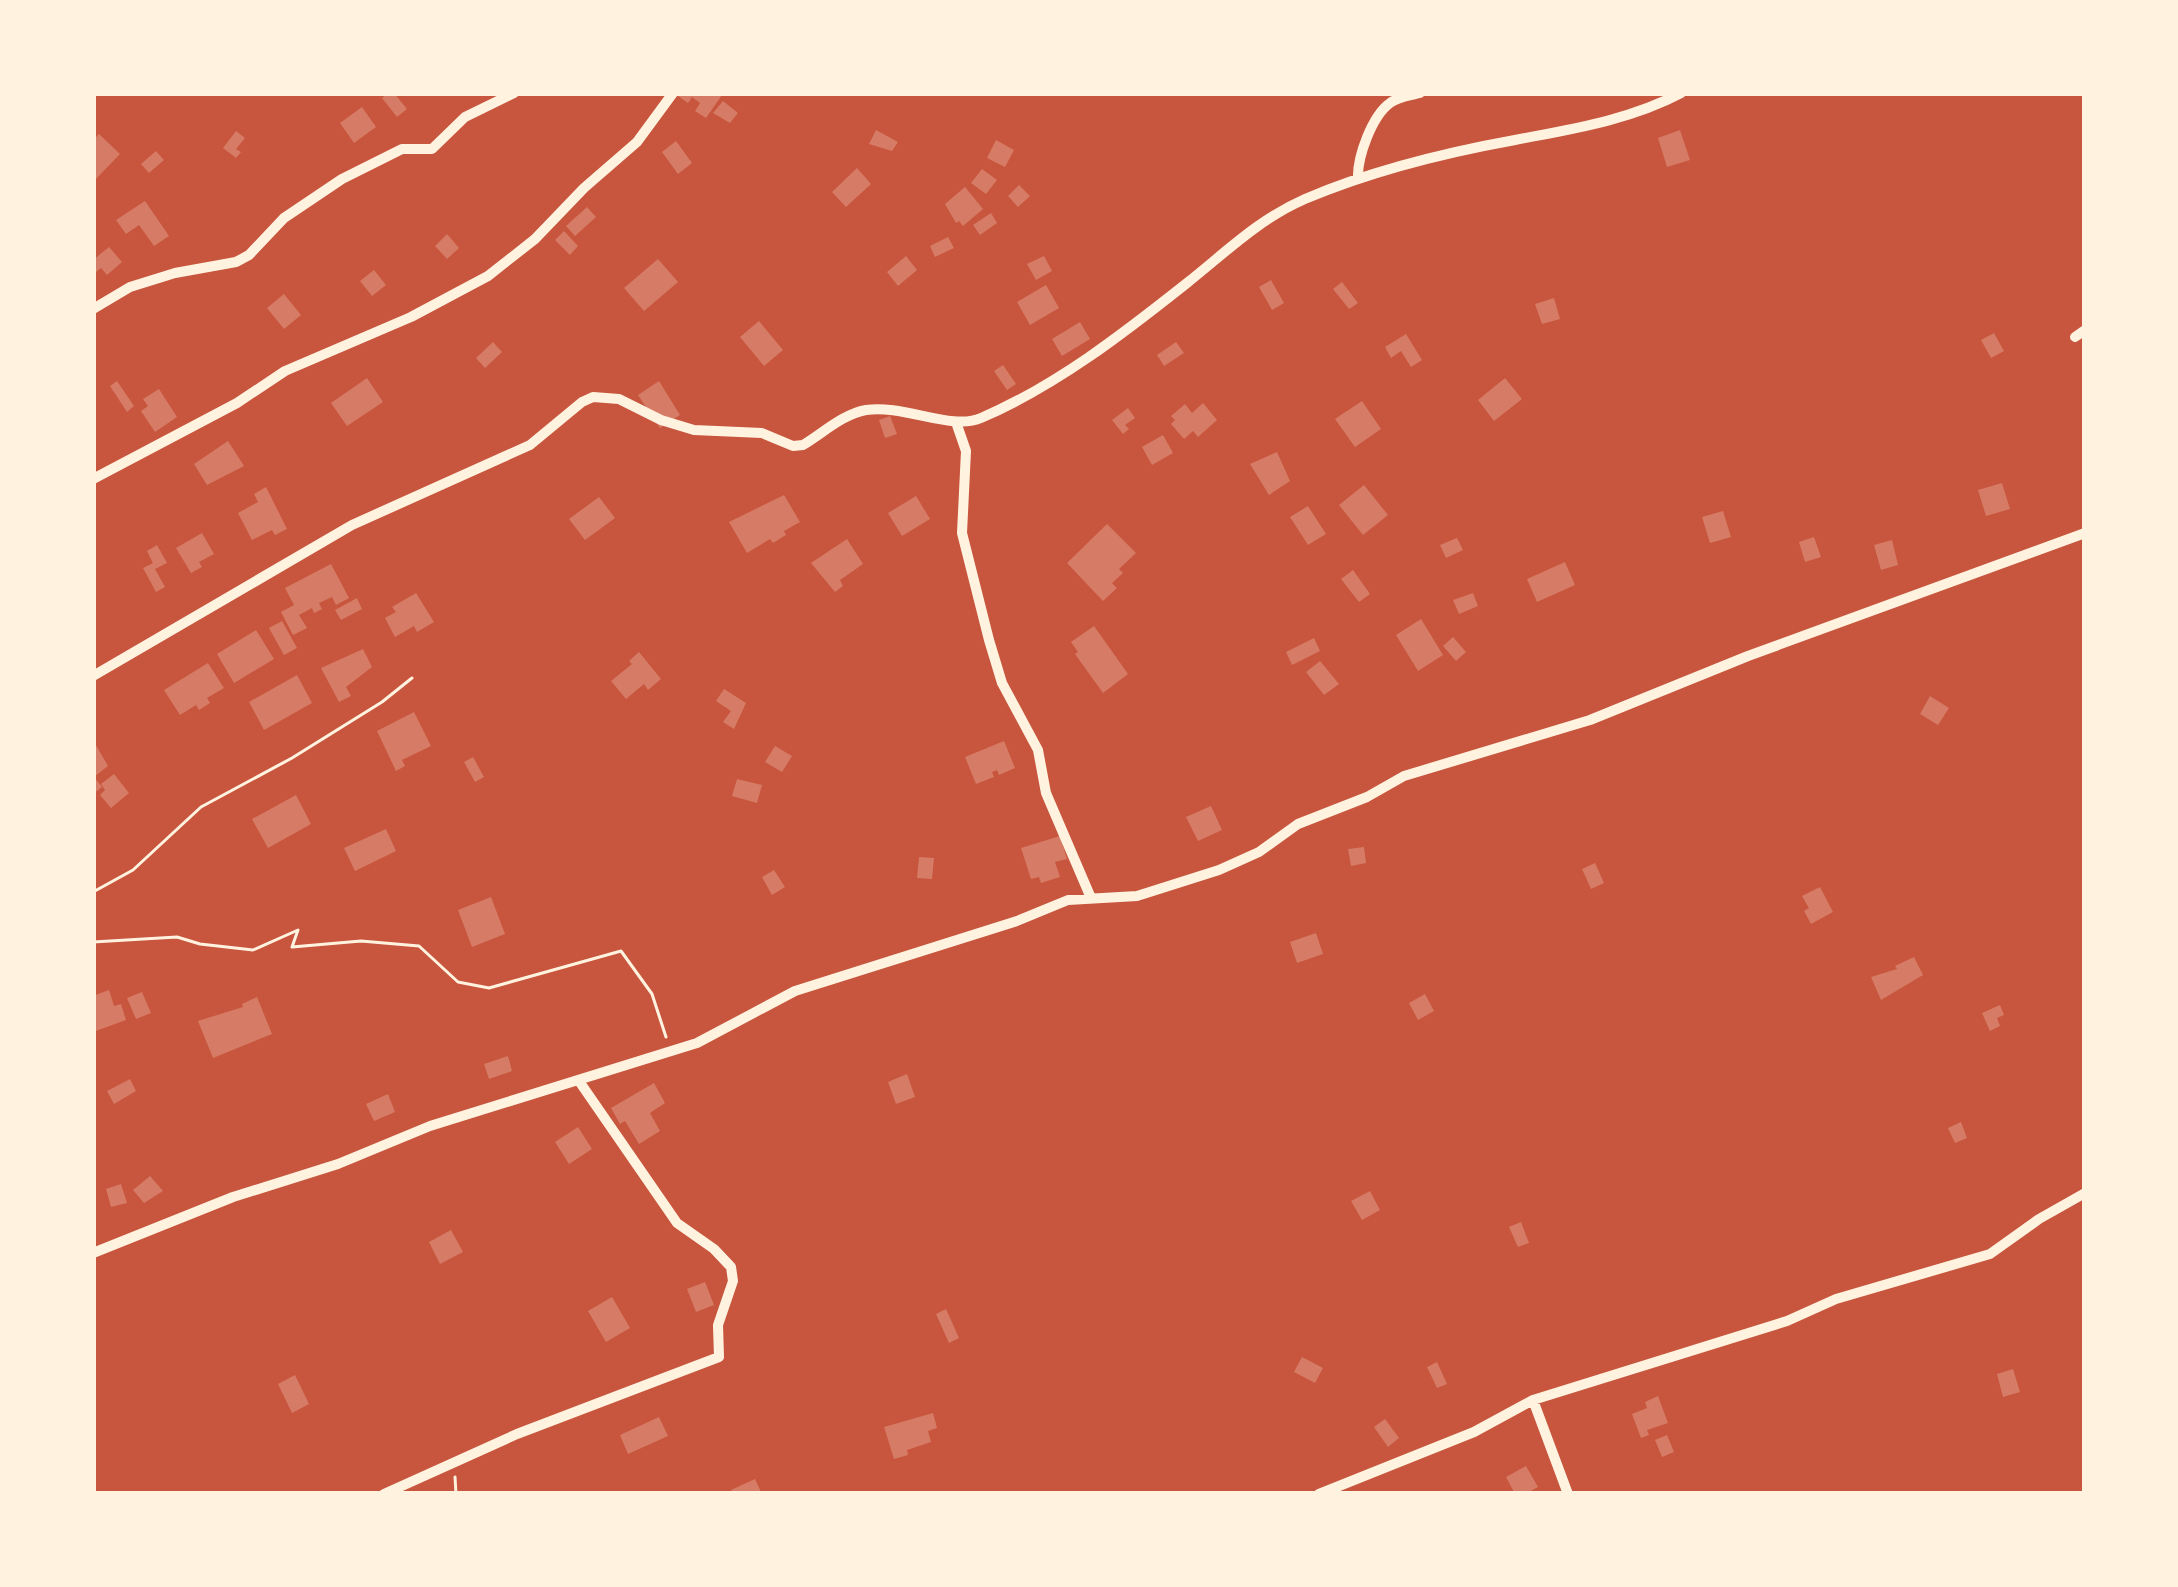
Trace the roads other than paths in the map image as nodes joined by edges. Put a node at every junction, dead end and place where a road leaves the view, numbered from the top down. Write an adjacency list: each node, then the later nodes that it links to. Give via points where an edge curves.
1 (514, 93): 6 (street, via 465,117 432,149 402,149 342,178 236,262 130,287)
2 (673, 93): 8 (street, via 637,142 488,276 285,370)
3 (1420, 93): 5 (street, via 1390,102 1372,127)
4 (1681, 93): 5 (street, via 1648,110)
5 (1358, 179): 7 (street, via 1274,214 1131,327 1033,392)
6 (93, 309)
7 (957, 425): 10 (street, via 934,415 863,410 793,446 762,434 678,426 619,399 593,397 530,445 352,525); 11 (street, via 966,451 962,533 1001,683 1030,731)
8 (93, 479)
9 (2085, 533): 11 (street, via 1591,720 1404,776 1219,870 1137,896)
10 (93, 676)
11 (1090, 898): 12 (street, via 795,991 718,1034)
12 (579, 1081): 14 (street, via 430,1126); 16 (street, via 677,1222 731,1267 719,1357)
13 (2085, 1193): 15 (street, via 1990,1254)
14 (93, 1253)
15 (1533, 1400): 17 (street); 18 (street)
16 (384, 1494)
17 (1319, 1494)
18 (1568, 1494)

